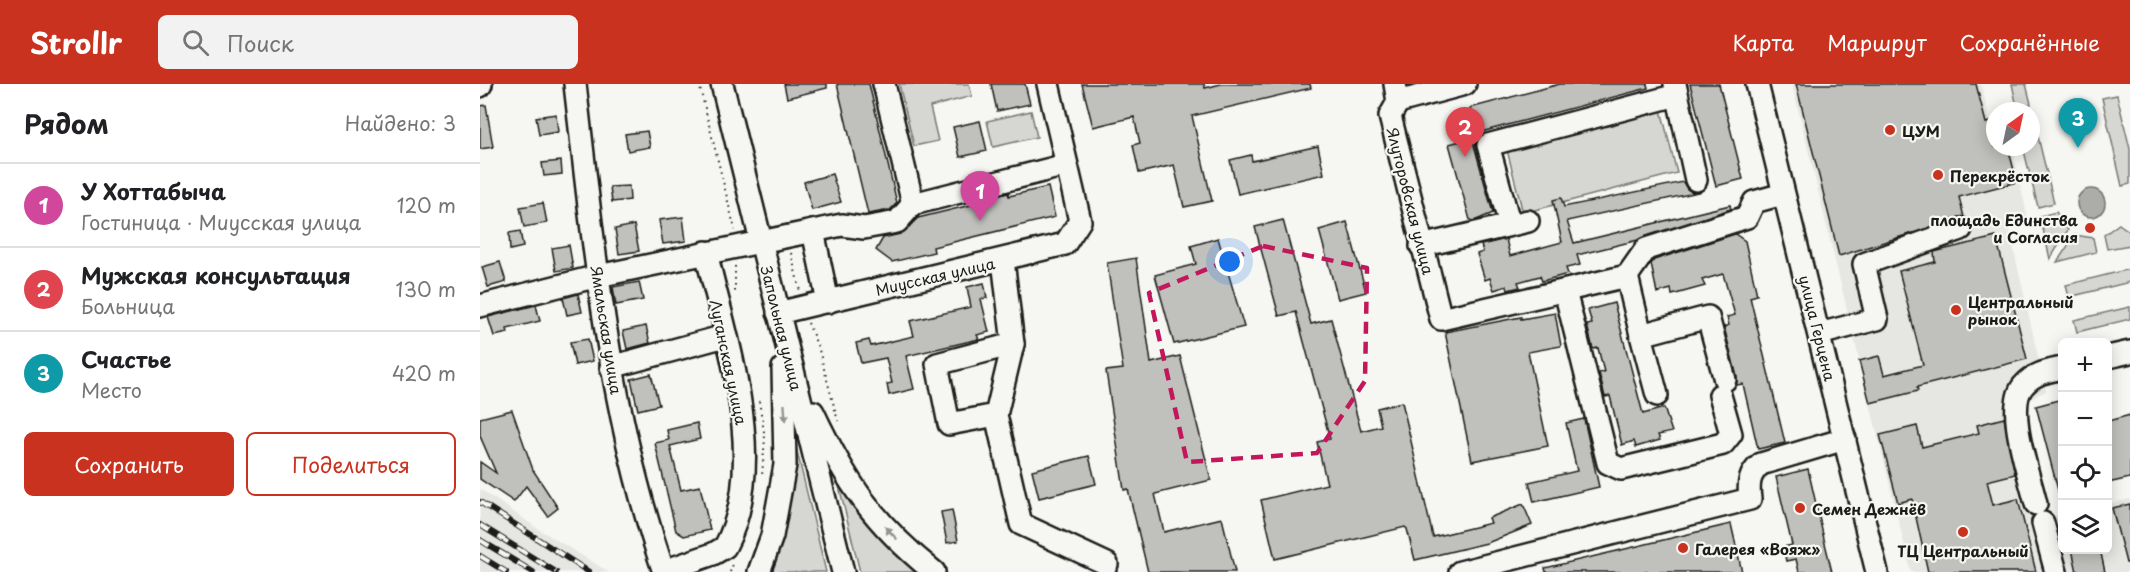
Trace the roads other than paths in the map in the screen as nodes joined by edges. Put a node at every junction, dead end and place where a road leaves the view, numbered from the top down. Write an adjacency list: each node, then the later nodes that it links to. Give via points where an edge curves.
1 (575, 84): 19 (street, Ямальская улица)
2 (722, 84): 15 (street, Запольная улица)
3 (884, 84): 12 (street)
4 (1048, 84): 9 (street)
5 (1465, 84): 8 (street)
6 (1757, 84): 11 (street, улица Герцена)
7 (1676, 90): 10 (street); 16 (street, via 1488,145 1518,220)
8 (1397, 93): 16 (street, Ялуторовская улица, via 1390,116)
9 (1066, 165): 12 (street); 18 (street, Миусская улица, via 1080,221 1065,244)
10 (1696, 180)
11 (1783, 194): 20 (street, via 1754,202 1747,217 1646,249); 26 (street, улица Герцена)
12 (913, 204): 14 (street, via 897,222)
13 (1961, 229): 26 (street, via 1864,264 1878,320)
14 (813, 231): 15 (street); 22 (street)
15 (761, 241): 17 (street); 24 (street, Запольная улица)
16 (1421, 246): 21 (street, Ялуторовская улица, via 1441,319)
17 (706, 252): 19 (street); 28 (street, Луганская улица)
18 (1003, 260): 22 (street, Миусская улица); 29 (street)
19 (598, 276): 23 (street); 32 (street, Ямальская улица)
20 (1628, 276): 21 (street); 27 (street)
21 (1565, 291): 27 (street, via 1608,464 1621,469 1723,444 1731,434 1708,317)
22 (828, 302): 24 (street, Миусская улица)
23 (480, 306)
24 (778, 313): 25 (street, Запольная улица)
25 (783, 334): 34 (street, Запольная улица); 40 (street, one-way to 40, via 785,465 772,536)
26 (1819, 334): 37 (street, улица Герцена)
27 (1641, 335): 35 (street)
28 (725, 336): 32 (street); 39 (street, Луганская улица, via 745,444 734,528 722,550)
29 (1013, 344): 36 (street); 36 (street, via 937,364 949,424)
30 (2130, 352): 31 (street)
31 (2112, 356)
32 (611, 366): 39 (street, Ямальская улица, via 650,531)
33 (2058, 369): 45 (street, via 2040,373 2023,385 2014,411)
34 (792, 370): 41 (street, Запольная улица); 42 (street, one-way to 34, via 888,531 843,474)
35 (1657, 395)
36 (996, 415): 38 (street, via 1022,524)
37 (1845, 439): 43 (street, via 1761,464 1753,471 1748,487 1750,499); 44 (street, улица Герцена)
38 (1107, 564)
39 (664, 571)
40 (759, 572)
41 (843, 572)
42 (934, 572)
43 (1460, 572)
44 (1877, 572)
45 (2056, 572)

